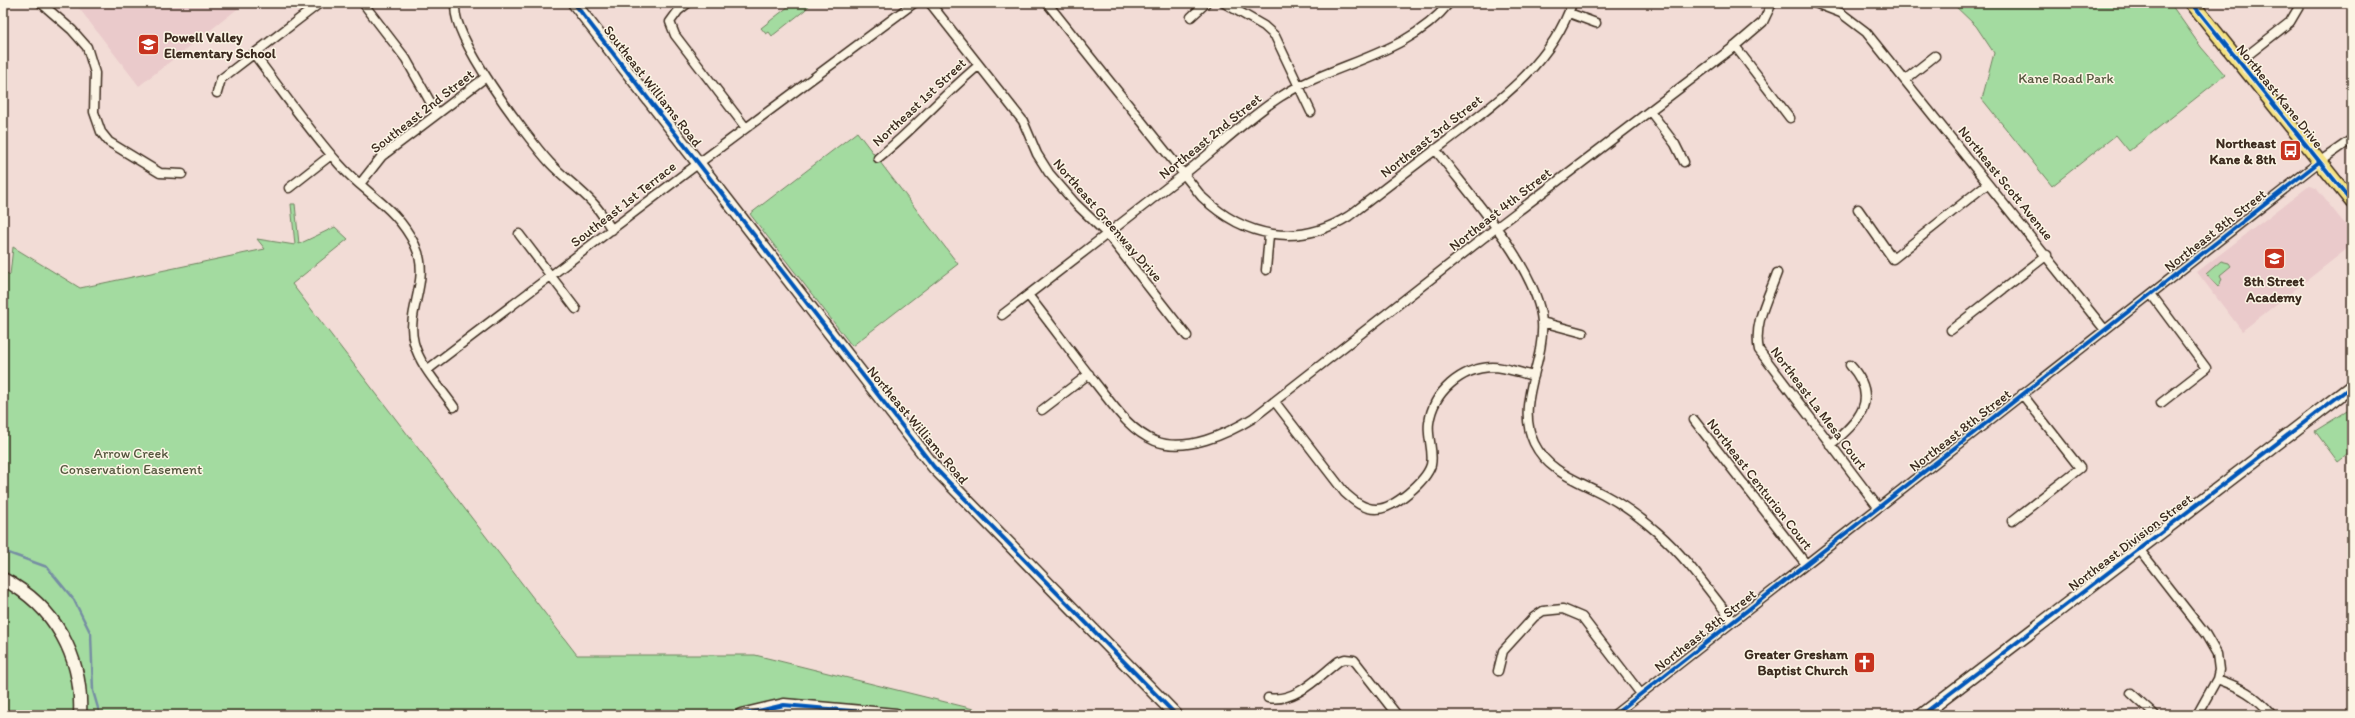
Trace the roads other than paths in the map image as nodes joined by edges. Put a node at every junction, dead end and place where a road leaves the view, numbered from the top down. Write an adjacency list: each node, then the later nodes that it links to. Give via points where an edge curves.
1 (41, 3): 42 (street, via 87,47 95,73 94,112 109,142 160,173)
2 (320, 3): 22 (street)
3 (363, 3): 32 (street, via 406,59)
4 (574, 3): 41 (street, Southeast Williams Road)
5 (688, 3): 34 (street, via 670,22 675,35)
6 (914, 3): 34 (street, Southeast 1st Terrace)
7 (930, 3): 25 (street, Northeast Greenway Drive)
8 (1047, 3): 43 (street, Northeast 3rd Street)
9 (1206, 3): 19 (street)
10 (1224, 3): 28 (street, via 1264,26 1275,36)
11 (1449, 3): 28 (street, Northeast 2nd Street, via 1429,24 1402,42)
12 (1572, 3): 18 (street, Northeast 3rd Street)
13 (1772, 3): 21 (street, Northeast 4th Street, via 1763,22)
14 (1815, 3): 27 (street, Northeast Scott Avenue, via 1850,18 1866,32)
15 (2192, 3): 24 (main road, Northeast Kane Drive)
16 (2300, 5): 24 (street, via 2290,22)
17 (455, 6): 26 (street, via 456,17 474,58)
18 (1568, 13): 20 (street); 36 (street, Northeast 3rd Street, via 1548,48 1525,76 1508,93)
19 (1191, 17)
20 (1596, 24)
21 (1735, 46): 30 (street, Northeast 4th Street); 33 (street)
22 (254, 54): 29 (street, via 221,79); 37 (street)
23 (1935, 56): 27 (street)
24 (2239, 62): 40 (main road, Northeast Kane Drive)
25 (978, 66): 38 (street, Northeast 1st Street, via 950,89 906,136); 52 (street, Northeast Greenway Drive, via 1023,121 1037,154 1049,173 1070,198)
26 (486, 77): 32 (street, Southeast 2nd Street); 50 (street, via 549,162 594,204)
27 (1906, 79): 45 (street, Northeast Scott Avenue)
28 (1298, 86): 31 (street); 43 (street, Northeast 2nd Street, via 1278,98)
29 (217, 93)
30 (1650, 111): 39 (street, via 1675,144); 49 (street, Northeast 4th Street)
31 (1310, 112)
32 (437, 114): 44 (street, Southeast 2nd Street, via 382,156)
33 (1790, 118)
34 (746, 128): 41 (street, Southeast 1st Terrace)
35 (2352, 139): 40 (street, Northeast 8th Street)
36 (1435, 149): 49 (street); 53 (street, Northeast 3rd Street, via 1340,221 1302,234)
37 (331, 155): 44 (street); 46 (street)
38 (878, 158)
39 (1684, 162)
40 (2319, 162): 47 (main road, Northeast Kane Drive); 58 (street, Northeast 8th Street)
41 (699, 164): 50 (street, Southeast 1st Terrace); 93 (street, Northeast Williams Road, via 934,467)
42 (182, 174)
43 (1184, 174): 52 (street, Northeast 2nd Street); 53 (street, Northeast 3rd Street, via 1202,197 1217,210 1234,221)
44 (360, 184): 68 (street, via 386,205 416,246 422,268 421,286 412,322 414,343)
45 (1988, 184): 48 (street, via 1893,259); 54 (street, Northeast Scott Avenue)
46 (289, 188)
47 (2352, 202)
48 (1858, 209)
49 (1496, 228): 62 (street, via 1523,267 1534,291); 73 (street, Northeast 4th Street)
50 (612, 230): 57 (street, Southeast 1st Terrace)
51 (519, 234): 57 (street)
52 (1108, 235): 59 (street, Northeast 2nd Street); 66 (street, Northeast Greenway Drive)
53 (1269, 235): 55 (street)
54 (2047, 255): 63 (street); 64 (street, Northeast Scott Avenue)
55 (1266, 270)
56 (1777, 273): 78 (street, Northeast La Mesa Court, via 1758,326 1759,350)
57 (551, 276): 60 (street); 68 (street, Southeast 1st Terrace)
58 (2151, 294): 64 (street, Northeast 8th Street); 74 (street, via 2206,368)
59 (1028, 295): 61 (street, Northeast 2nd Street); 69 (street, Northeast 4th Street)
60 (576, 309)
61 (1002, 316)
62 (1542, 322): 65 (street); 70 (street, via 1541,343)
63 (1951, 330)
64 (2105, 330): 72 (street, Northeast 8th Street)
65 (1583, 333)
66 (1187, 336)
67 (1850, 365): 78 (street, via 1860,376 1864,386 1864,407 1853,427)
68 (427, 370): 75 (street)
69 (1089, 374): 73 (street, Northeast 4th Street, via 1131,425 1156,441 1168,444 1192,442 1236,428); 76 (street)
70 (1534, 376): 73 (street, via 1491,367 1471,371 1453,381 1440,395 1431,413 1428,433 1431,463 1428,472 1417,486 1387,507 1378,510 1356,503 1345,493); 84 (street, via 1527,406 1528,426 1534,444 1545,460 1559,473 1604,494 1658,533 1689,565)
71 (2352, 386): 81 (street, Northeast Division Street)
72 (2022, 394): 79 (street, Northeast 8th Street); 80 (street, via 2080,468)
73 (1275, 402)
74 (2161, 403)
75 (454, 407)
76 (1042, 410)
77 (1694, 420): 82 (street, Northeast Centurion Court)
78 (1830, 445): 79 (street, Northeast La Mesa Court)
79 (1878, 507): 82 (street, Northeast 8th Street)
80 (2012, 521)
81 (2139, 549): 86 (street, via 2214,646 2219,662); 96 (street, Northeast Division Street)
82 (1806, 564): 84 (street, Northeast 8th Street)
83 (3, 580): 90 (street, via 24,591 59,628 76,667)
84 (1733, 622): 88 (street, Northeast 8th Street)
85 (1498, 671): 88 (street, via 1503,651 1534,617 1543,611 1563,609 1582,617)
86 (2217, 680): 98 (street); 99 (street, via 2250,693 2262,702)
87 (2131, 693): 97 (street)
88 (1641, 694): 95 (street, Northeast 8th Street)
89 (1268, 698): 94 (street, via 1280,699 1296,693 1339,661 1354,660)
90 (80, 715)
91 (741, 715): 92 (street, via 776,706 792,705)
92 (896, 715)
93 (1176, 715)
94 (1397, 715)
95 (1614, 715)
96 (1922, 715)
97 (2155, 715)
98 (2197, 715)
99 (2272, 715)

